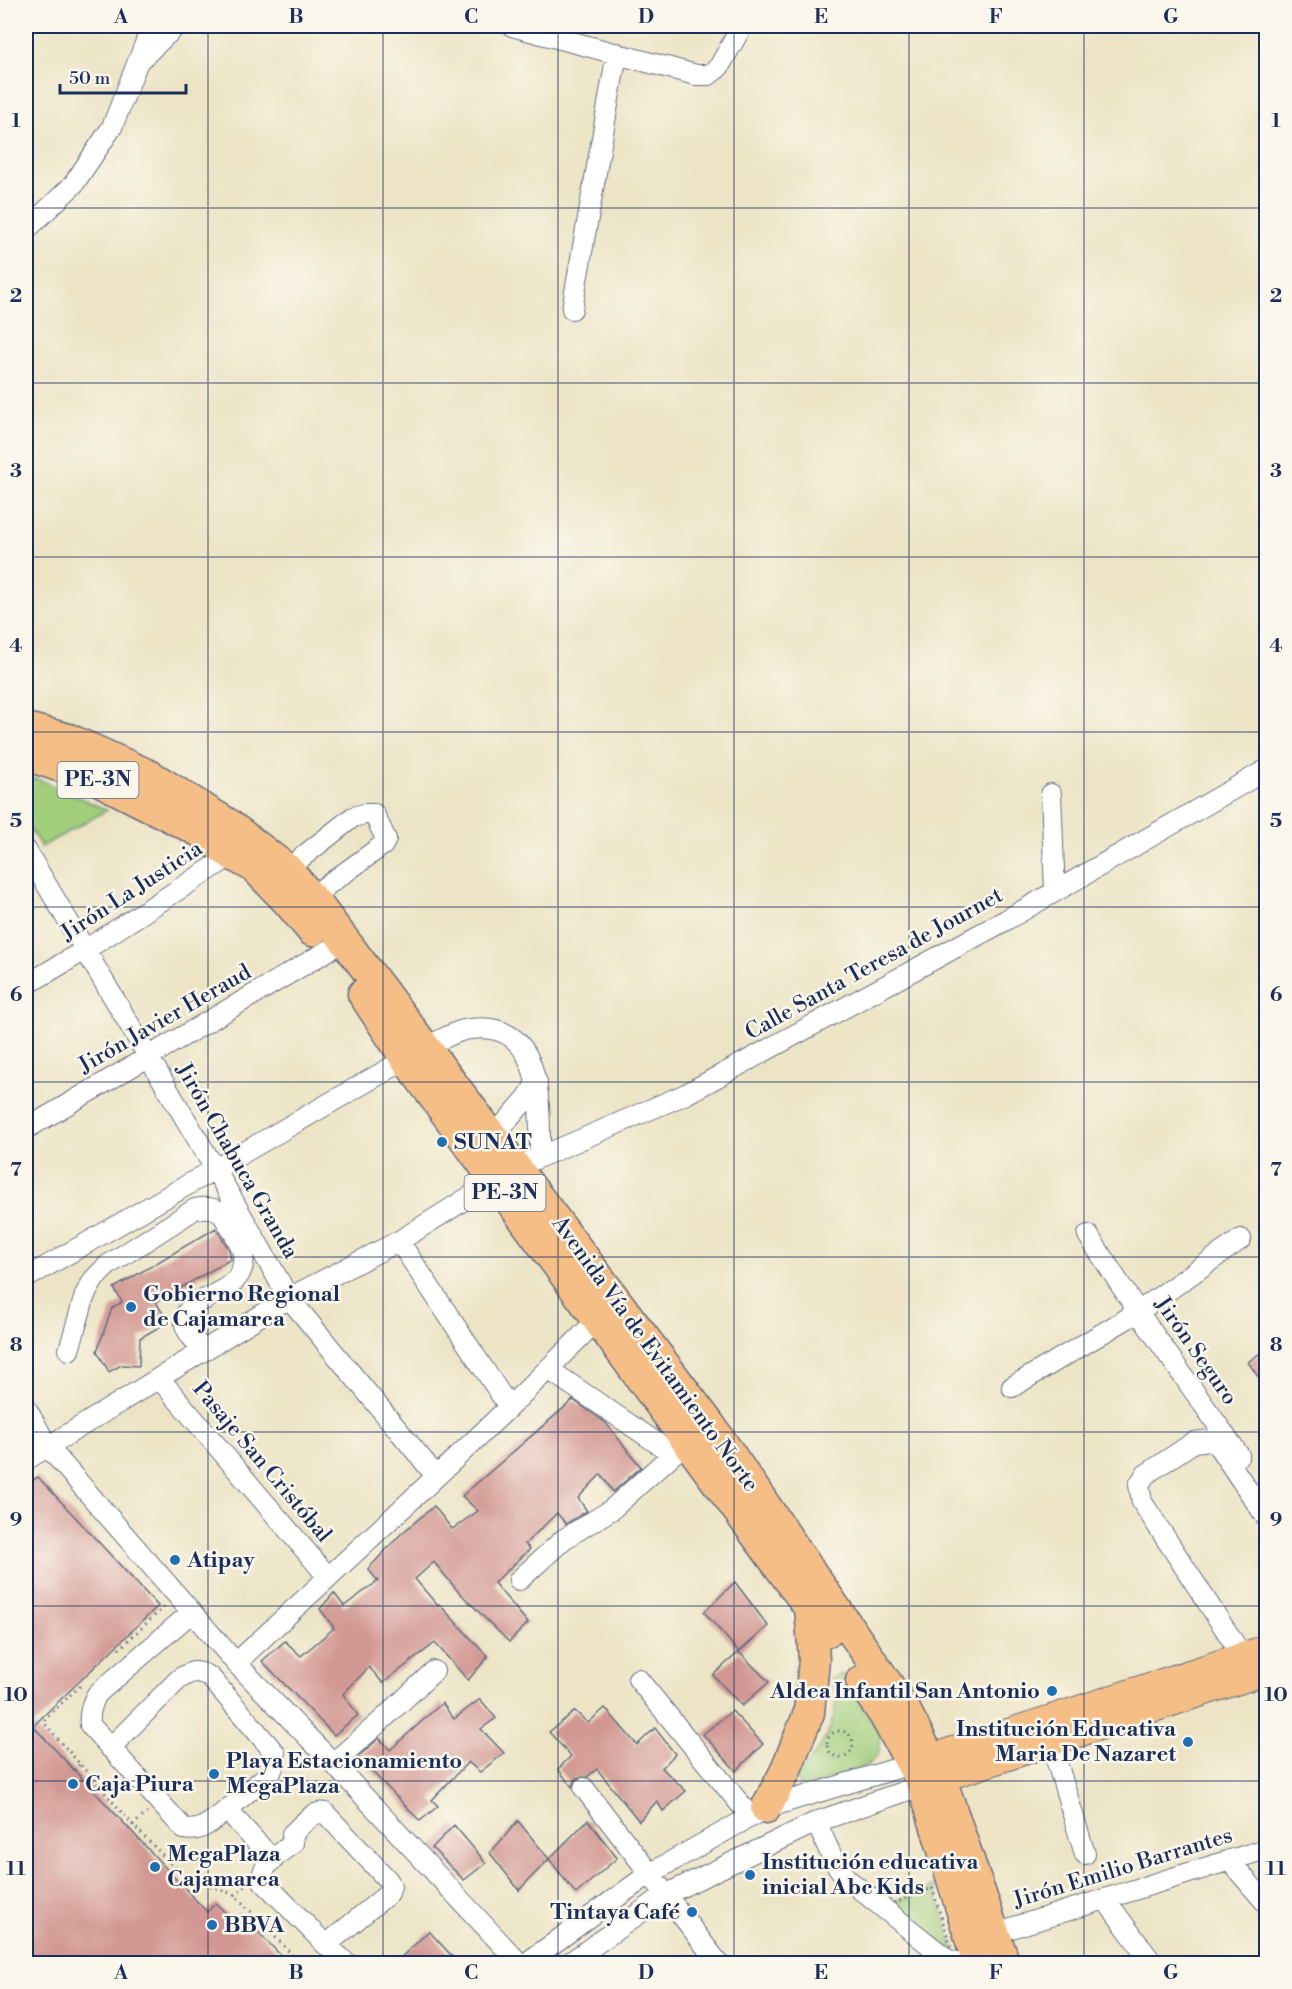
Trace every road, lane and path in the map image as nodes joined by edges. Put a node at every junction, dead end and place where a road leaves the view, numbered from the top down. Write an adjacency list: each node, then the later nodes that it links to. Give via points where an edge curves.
1 (152, 26): 6 (street)
2 (177, 26): 6 (street)
3 (512, 26): 5 (street)
4 (742, 26): 5 (street, via 719,67 709,75 696,75)
5 (617, 53): 8 (street)
6 (138, 62): 7 (street, via 112,127 73,185)
7 (26, 230)
8 (572, 309)
9 (26, 728): 15 (highway, Avenida Vía de Evitamiento Norte / PE-3N, via 69,739 151,776 227,823)
10 (26, 755): 14 (highway, Avenida Vía de Evitamiento Norte / PE-3N, via 94,778 200,832)
11 (1266, 770): 16 (street, Calle Santa Teresa de Journet)
12 (1051, 794): 16 (street)
13 (26, 850): 18 (street, Jirón Chabuca Granda)
14 (232, 855): 18 (street, Jirón La Justicia); 19 (highway, Avenida Vía de Evitamiento Norte / PE-3N, via 255,868)
15 (287, 868): 17 (highway, Avenida Vía de Evitamiento Norte / PE-3N); 17 (street, via 353,817 374,814 386,839 383,845)
16 (1055, 891): 26 (street, Calle Santa Teresa de Journet, via 686,1094)
17 (311, 897): 21 (highway, Avenida Vía de Evitamiento Norte / PE-3N)
18 (85, 950): 20 (street, Jirón La Justicia); 22 (street, Jirón Chabuca Granda)
19 (329, 950): 21 (highway, Avenida Vía de Evitamiento Norte / PE-3N); 22 (street, Jirón Javier Heraud)
20 (26, 985)
21 (416, 1053): 23 (street, via 462,1031 491,1029 506,1033 519,1044 530,1060); 25 (highway, Avenida Vía de Evitamiento Norte / PE-3N); 26 (highway, Avenida Vía de Evitamiento Norte / PE-3N); 27 (street)
22 (148, 1057): 24 (street, Jirón Javier Heraud); 27 (street, Jirón Chabuca Granda)
23 (537, 1082): 25 (street); 26 (street, via 540,1105)
24 (26, 1129)
25 (494, 1136): 26 (highway, Avenida Vía de Evitamiento Norte / PE-3N)
26 (518, 1168): 30 (street, Calle Santa Teresa de Journet); 34 (highway, Avenida Vía de Evitamiento Norte / PE-3N); 42 (highway, Avenida Vía de Evitamiento Norte / PE-3N)
27 (215, 1169): 31 (street); 32 (street, Jirón Chabuca Granda)
28 (1088, 1235): 33 (street, Jirón Seguro)
29 (1240, 1239): 33 (street)
30 (399, 1241): 32 (street, Calle Santa Teresa de Journet); 40 (street)
31 (26, 1278)
32 (289, 1298): 36 (street, Calle Santa Teresa de Journet); 45 (street, Jirón Chabuca Granda)
33 (1138, 1312): 39 (street); 46 (street, Jirón Seguro)
34 (598, 1319): 37 (street); 42 (highway, Avenida Vía de Evitamiento Norte / PE-3N)
35 (69, 1350): 36 (street, via 85,1295 94,1279 108,1265 195,1209 205,1207 221,1212 243,1253 239,1277 232,1285 193,1306 185,1315 189,1332)
36 (204, 1351): 38 (street, Calle Santa Teresa de Journet)
37 (548, 1369): 40 (street); 42 (street)
38 (159, 1378): 43 (street, Calle Santa Teresa de Journet); 48 (street, Pasaje San Cristóbal)
39 (1012, 1387)
40 (509, 1407): 45 (street)
41 (26, 1408): 43 (street)
42 (691, 1441): 49 (street, via 611,1510 564,1539); 50 (highway, Avenida Vía de Evitamiento Norte / PE-3N); 62 (highway, Avenida Vía de Evitamiento Norte / PE-3N, via 904,1708)
43 (48, 1447): 44 (street, Calle Santa Teresa de Journet); 51 (street)
44 (26, 1460)
45 (436, 1476): 48 (street)
46 (1266, 1494)
47 (1266, 1517): 53 (street, via 1210,1440 1194,1443 1145,1475 1139,1485 1142,1502)
48 (328, 1577): 52 (street)
49 (519, 1580)
50 (810, 1607): 62 (highway, Avenida Vía de Evitamiento Norte / PE-3N); 65 (highway, via 814,1660 809,1713 784,1774)
51 (192, 1612): 52 (street); 57 (street, via 97,1694 89,1714 90,1725)
52 (236, 1663): 59 (street)
53 (1258, 1663): 56 (main road); 62 (main road)
54 (434, 1671): 59 (street)
55 (638, 1679): 65 (street)
56 (1051, 1743): 62 (main road); 69 (street)
57 (110, 1748): 64 (street, via 184,1829 203,1827); 64 (street, via 179,1679 191,1672 201,1672 210,1677 274,1753 271,1772)
58 (844, 1755): 58 (path, via 852,1747 850,1736 835,1732 827,1740 829,1751)
59 (333, 1763): 80 (street)
60 (80, 1764): 61 (path)
61 (74, 1770)
62 (926, 1772): 65 (street); 66 (street); 76 (highway, PE-3N); 85 (highway, PE-3N)
63 (584, 1788): 72 (street)
64 (227, 1810): 70 (street)
65 (758, 1812): 72 (street)
66 (816, 1822): 73 (street); 84 (street, via 835,1863 848,1879 948,1960)
67 (128, 1829): 78 (path, via 133,1825 183,1876 235,1895)
68 (1266, 1849): 71 (street, Jirón Emilio Barrantes)
69 (1085, 1854)
70 (273, 1860): 77 (street, via 263,1871 263,1881); 77 (street, via 293,1843 292,1834 320,1812 388,1880 389,1893)
71 (1229, 1860): 74 (street, Jirón Emilio Barrantes); 75 (street)
72 (649, 1874): 73 (street); 81 (street)
73 (665, 1895): 82 (street); 83 (street)
74 (1105, 1899): 76 (street, Jirón Emilio Barrantes); 87 (street)
75 (1266, 1903)
76 (995, 1933): 86 (highway, PE-3N)
77 (326, 1945): 79 (street)
78 (301, 1964)
79 (348, 1964)
80 (520, 1964)
81 (525, 1964)
82 (568, 1964)
83 (719, 1964)
84 (964, 1964)
85 (978, 1964)
86 (1005, 1964)
87 (1154, 1964)

